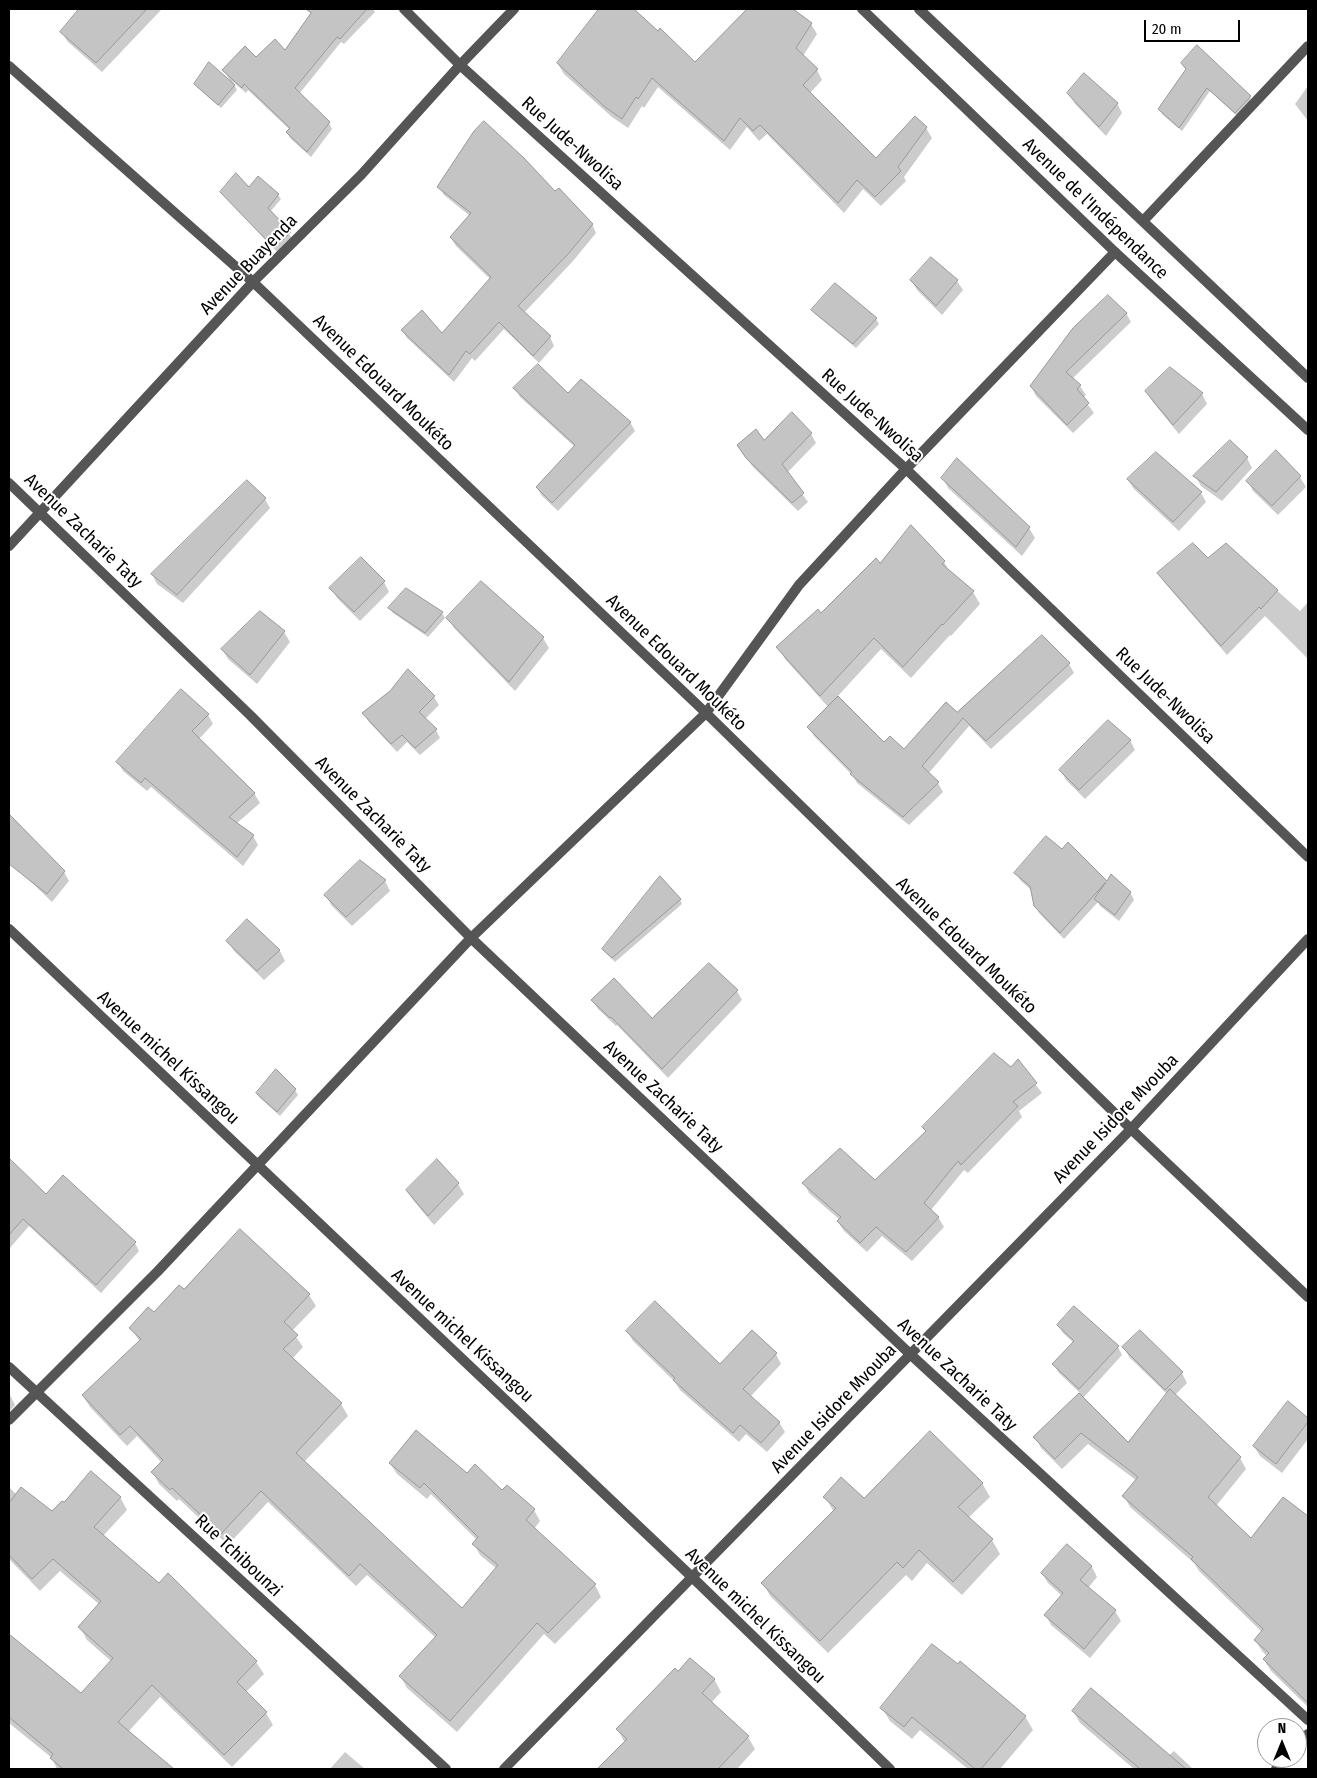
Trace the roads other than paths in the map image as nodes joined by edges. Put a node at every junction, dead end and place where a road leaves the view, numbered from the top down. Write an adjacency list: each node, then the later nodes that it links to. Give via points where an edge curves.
1 (404, 9): 6 (street, Rue Jude-Nwolisa)
2 (514, 9): 6 (street, Avenue Buayenda)
3 (862, 9): 9 (street, Avenue de l'Indépendance)
4 (919, 9): 8 (street, Avenue de l'Indépendance)
5 (1308, 46): 8 (street)
6 (460, 64): 10 (street, Avenue Buayenda, via 361,175); 13 (street, Rue Jude-Nwolisa)
7 (9, 66): 10 (street, Avenue Edouard Moukéto)
8 (1144, 220): 11 (street, Avenue de l'Indépendance)
9 (1115, 252): 12 (street, Avenue de l'Indépendance); 13 (street)
10 (253, 282): 15 (street, Avenue Buayenda); 17 (street, Avenue Edouard Moukéto)
11 (1308, 378)
12 (1308, 430)
13 (906, 469): 17 (street, via 799,585); 18 (street, Rue Jude-Nwolisa)
14 (9, 483): 15 (street, Avenue Zacharie Taty)
15 (41, 513): 16 (street, Avenue Buayenda); 20 (street, Avenue Zacharie Taty, via 250,715)
16 (9, 546)
17 (706, 713): 20 (street); 22 (street, Avenue Edouard Moukéto)
18 (1308, 857)
19 (9, 929): 23 (street, Avenue michel Kissangou)
20 (471, 938): 23 (street); 25 (street, Avenue Zacharie Taty)
21 (1308, 939): 22 (street, Avenue Isidore Mvouba)
22 (1131, 1129): 24 (street, Avenue Edouard Moukéto); 25 (street, Avenue Isidore Mvouba)
23 (257, 1165): 27 (street, via 158,1271); 29 (street, Avenue michel Kissangou)
24 (1308, 1297)
25 (910, 1354): 29 (street, Avenue Isidore Mvouba); 30 (street, Avenue Zacharie Taty)
26 (9, 1367): 27 (street, Rue Tchibounzi)
27 (36, 1392): 28 (street); 31 (street, Rue Tchibounzi)
28 (9, 1420)
29 (692, 1577): 32 (street, Avenue Isidore Mvouba); 33 (street, Avenue michel Kissangou)
30 (1308, 1720)
31 (446, 1769)
32 (504, 1769)
33 (890, 1769)

